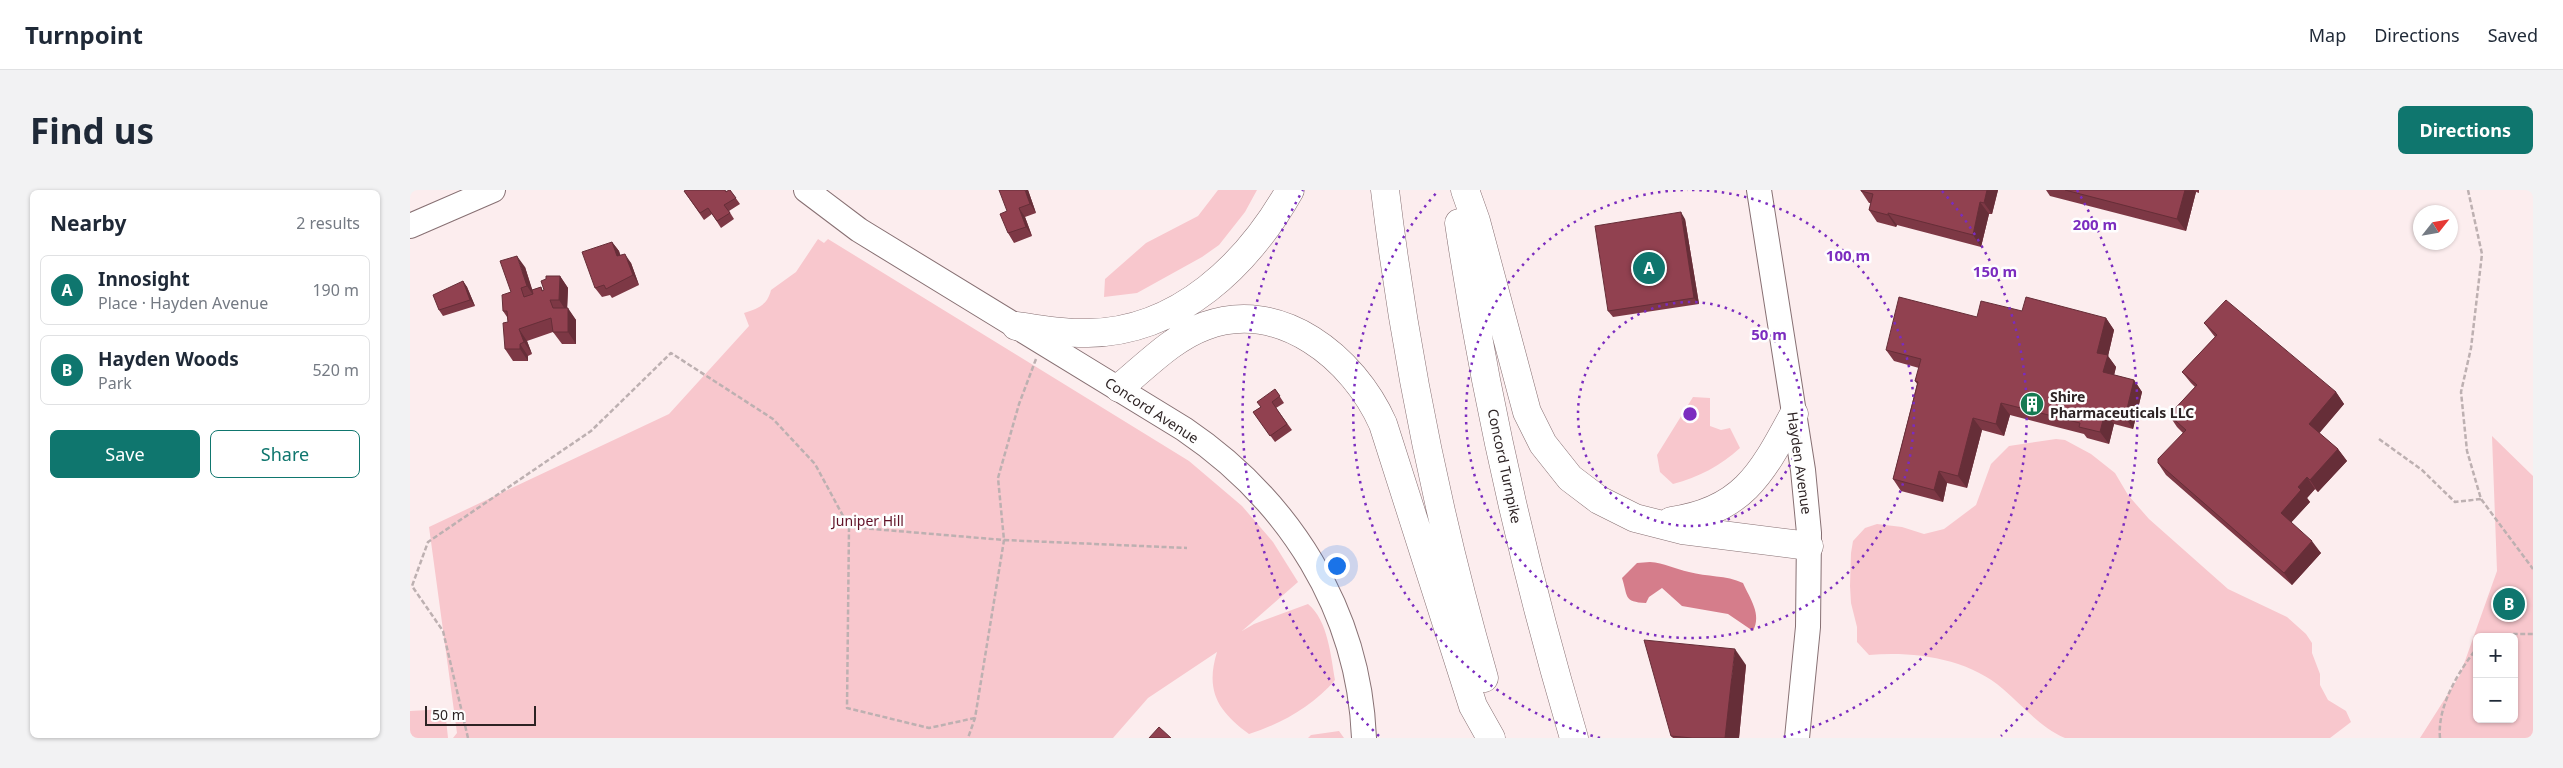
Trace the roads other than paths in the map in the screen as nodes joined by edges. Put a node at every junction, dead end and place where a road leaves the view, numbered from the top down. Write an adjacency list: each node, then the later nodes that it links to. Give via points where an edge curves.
1 (493, 190): 8 (main road)
2 (806, 190): 9 (main road, Concord Avenue, via 859,230)
3 (1290, 190): 9 (highway, via 1262,234 1233,268 1203,293 1170,312 1140,324 1098,333)
4 (1385, 190): 16 (highway, via 1412,370 1434,478 1467,619)
5 (1454, 190): 17 (highway, Concord Turnpike, via 1478,337 1511,497 1549,653)
6 (1465, 190): 12 (highway, via 1521,394 1543,444 1563,472 1590,495 1626,515)
7 (1759, 190): 11 (main road, Hayden Avenue)
8 (410, 226)
9 (1016, 326): 10 (main road, Concord Avenue)
10 (1119, 388): 14 (main road, Concord Avenue, via 1226,460 1269,502 1299,540 1325,586 1346,636 1359,690); 15 (highway, via 1187,334 1203,326 1230,320 1258,320 1285,326 1320,345 1343,364 1364,390 1383,424 1474,706)
11 (1794, 414): 12 (highway, via 1766,466 1740,495 1703,515); 13 (main road, Hayden Avenue, via 1805,486)
12 (1660, 523): 13 (highway, via 1682,530)
13 (1809, 546): 18 (main road, Hayden Avenue, via 1807,645)
14 (1364, 738)
15 (1491, 738)
16 (1501, 738)
17 (1574, 738)
18 (1797, 738)

